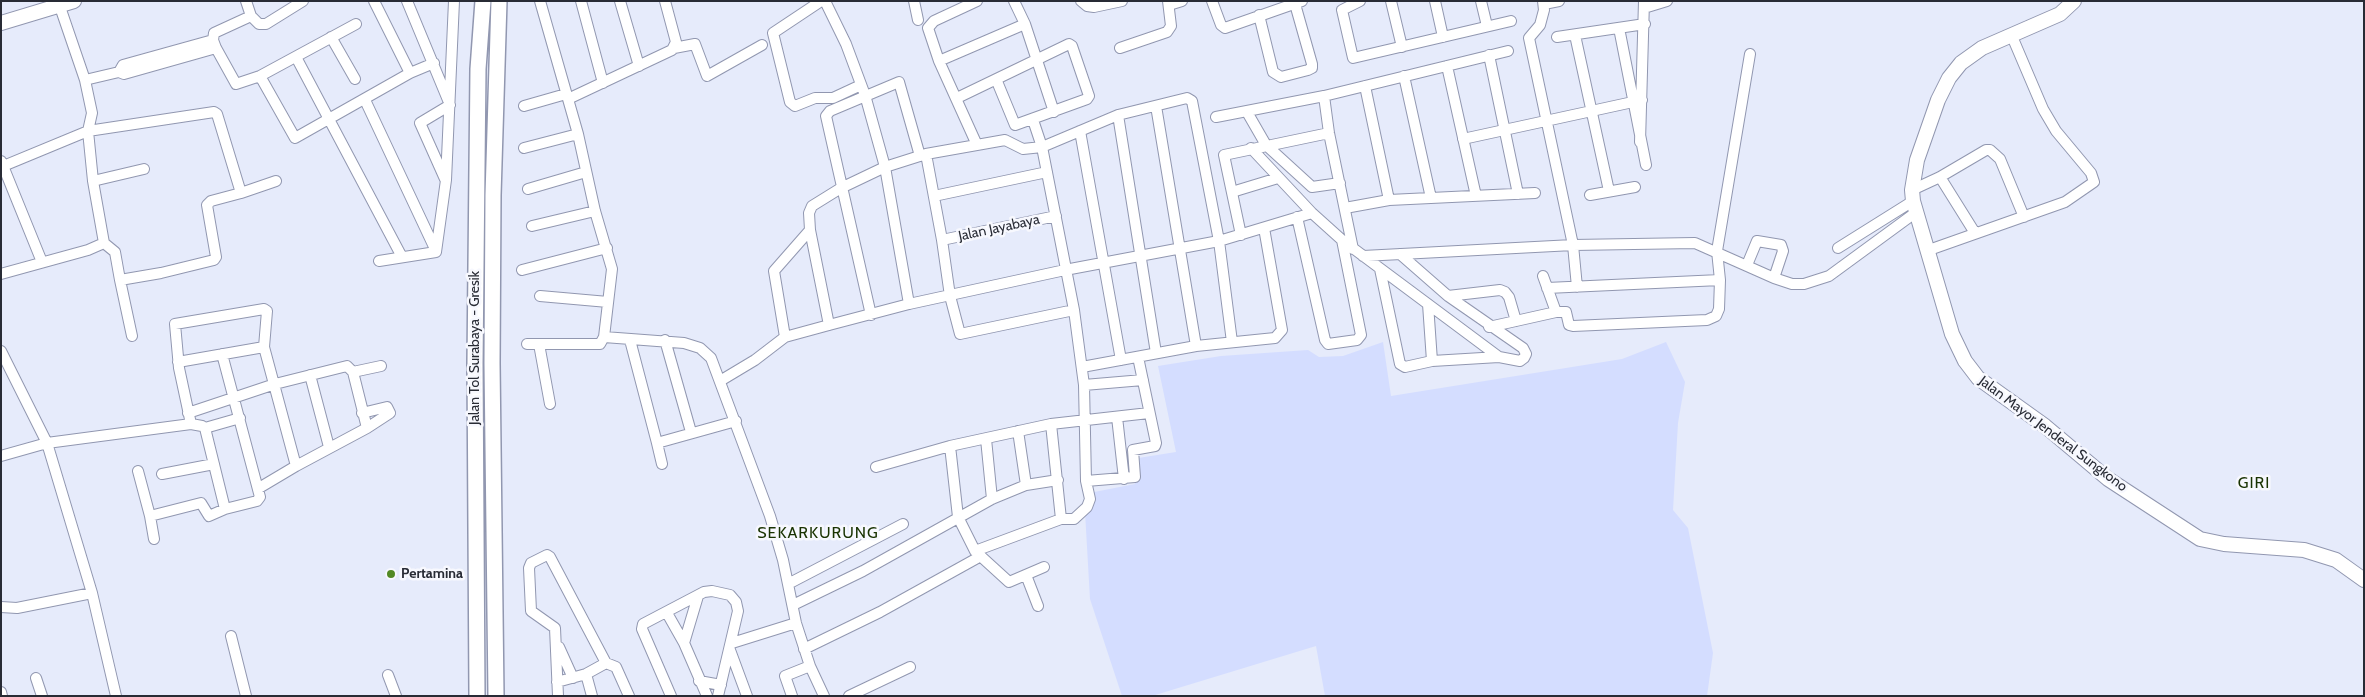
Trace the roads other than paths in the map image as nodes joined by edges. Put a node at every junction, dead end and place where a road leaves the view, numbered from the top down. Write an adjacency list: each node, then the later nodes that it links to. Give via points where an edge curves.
1 (74, 1): 29 (main road)
2 (246, 1): 34 (street)
3 (303, 1): 34 (street, via 266,24 259,24)
4 (407, 1): 59 (street)
5 (454, 1): 76 (street)
6 (482, 1): 275 (highway, Jalan Tol Surabaya - Gresik, via 474,363)
7 (499, 1): 276 (highway, Jalan Tol Surabaya - Gresik, via 492,364)
8 (540, 1): 72 (street)
9 (581, 1): 68 (street)
10 (620, 1): 60 (street)
11 (665, 1): 51 (street, via 676,42)
12 (823, 1): 70 (street, via 846,44); 70 (street, via 774,33 790,102 795,106 816,98 833,98)
13 (914, 1): 35 (street)
14 (977, 1): 58 (street, via 929,26)
15 (1014, 1): 39 (street)
16 (1081, 1): 17 (street, via 1094,7)
17 (1122, 1)
18 (1182, 1): 31 (street)
19 (1212, 1): 33 (street, via 1223,27)
20 (1360, 1): 50 (street, via 1342,10 1354,58)
21 (1391, 1): 50 (street)
22 (1436, 1): 46 (street)
23 (1481, 1): 41 (street)
24 (1560, 1): 28 (street)
25 (1667, 1): 32 (street)
26 (2074, 1): 44 (main road, Jalan Mayor Jenderal Sungkono, via 2042,24)
27 (1299, 2): 33 (street); 33 (street, via 1312,64 1308,70 1281,76 1273,72)
28 (1543, 2): 86 (street, via 1540,25 1529,38)
29 (59, 3): 37 (main road); 67 (street)
30 (378, 3): 62 (street)
31 (1169, 3): 52 (street, via 1171,26 1167,32)
32 (1644, 4): 40 (street)
33 (1259, 15)
34 (251, 16): 48 (street, via 214,33)
35 (918, 20)
36 (1511, 21): 41 (street)
37 (1, 23)
38 (356, 24): 45 (street)
39 (1024, 24): 57 (street); 58 (street)
40 (1645, 24): 42 (street); 75 (street)
41 (1487, 26): 46 (street)
42 (1619, 28): 43 (street); 75 (street)
43 (1575, 34): 47 (street); 79 (street)
44 (2011, 34): 124 (main road, Jalan Mayor Jenderal Sungkono, via 1982,48 1949,78 1917,160); 130 (street, via 2043,109 2094,182 2065,202)
45 (331, 37): 56 (street); 65 (street)
46 (1443, 37): 50 (street)
47 (1557, 37)
48 (214, 44): 63 (street, via 236,84); 67 (street, via 124,74 115,72)
49 (762, 45): 51 (street, via 707,76 695,44)
50 (1402, 47)
51 (674, 48): 60 (street)
52 (1120, 48)
53 (1508, 51): 55 (street)
54 (1750, 54): 146 (street)
55 (1489, 55): 61 (street); 87 (street)
56 (296, 57): 63 (street); 84 (street)
57 (1036, 60): 66 (street); 80 (street); 80 (street, via 1070,44 1089,94 1087,100)
58 (940, 61): 73 (street)
59 (434, 63): 62 (street); 76 (street)
60 (639, 66): 68 (street)
61 (1447, 66): 64 (street); 92 (street)
62 (410, 74): 74 (street)
63 (260, 76): 84 (street, via 293,138)
64 (1404, 76): 69 (street); 122 (street)
65 (355, 79)
66 (996, 79): 73 (street); 85 (street, via 1013,124)
67 (85, 80): 88 (street, via 92,112)
68 (603, 83): 72 (street)
69 (1366, 86): 71 (street); 123 (street)
70 (863, 90): 98 (street, via 899,82); 101 (street); 112 (street, via 826,116)
71 (1324, 96): 81 (street); 90 (street)
72 (567, 97): 77 (street); 91 (street)
73 (957, 98): 93 (street)
74 (365, 100): 84 (street); 147 (street)
75 (1637, 101): 79 (street); 100 (street, via 1640,142)
76 (450, 104): 107 (street); 107 (street, via 420,123)
77 (524, 106)
78 (1156, 106): 82 (street); 137 (street, via 1187,98 1192,101); 142 (street)
79 (1592, 111): 86 (street); 115 (street)
80 (1054, 112): 85 (street)
81 (1247, 112): 83 (street); 94 (street)
82 (1118, 115): 89 (street); 149 (street)
83 (1216, 118)
84 (329, 120): 151 (street)
85 (1033, 120): 95 (street)
86 (1548, 121): 87 (street); 140 (street)
87 (1505, 130): 92 (street); 118 (street)
88 (88, 131): 99 (street); 108 (street); 116 (street, via 214,112 219,118)
89 (1080, 131): 95 (street); 154 (street)
90 (1329, 133): 94 (street); 110 (street)
91 (578, 134): 96 (street); 103 (street)
92 (1463, 139): 121 (street)
93 (977, 145): 95 (street, via 1005,140 1023,149); 98 (street)
94 (1266, 145): 97 (street); 110 (street, via 1314,188)
95 (1042, 147): 104 (street)
96 (524, 148)
97 (1251, 148): 106 (street); 114 (street, via 1224,155)
98 (923, 155): 101 (street); 120 (street)
99 (2, 165): 153 (street)
100 (1646, 165)
101 (885, 167): 112 (street); 170 (street)
102 (144, 169): 108 (street)
103 (586, 172): 113 (street); 126 (street)
104 (1047, 172): 120 (street); 128 (street)
105 (1940, 177): 124 (street); 130 (street, via 1990,150 2000,159); 134 (street)
106 (1278, 178): 114 (street); 127 (street)
107 (446, 180): 147 (street)
108 (93, 181): 139 (street)
109 (276, 181): 116 (street)
110 (1340, 183): 125 (street)
111 (1635, 187): 115 (street)
112 (841, 188): 133 (street, via 812,206); 174 (street)
113 (528, 189)
114 (1232, 192): 135 (street)
115 (1609, 192): 119 (street)
116 (241, 193): 162 (street, via 211,201 208,205 217,253 214,260)
117 (1535, 193): 118 (street)
118 (1518, 194): 121 (street)
119 (1590, 195)
120 (934, 196): 136 (street)
121 (1476, 196): 122 (street)
122 (1431, 198): 123 (street)
123 (1390, 200): 125 (street)
124 (1913, 201): 143 (street); 145 (main road, Jalan Mayor Jenderal Sungkono); 161 (street, via 1829,276 1804,284)
125 (1345, 208): 144 (street)
126 (595, 211): 131 (street); 141 (street)
127 (1312, 213): 129 (street); 138 (street)
128 (1056, 216): 136 (street, Jalan Jayabaya); 158 (street)
129 (1298, 217): 132 (street); 138 (street, via 1328,344 1357,340 1361,336)
130 (2024, 217): 134 (street)
131 (532, 226)
132 (1264, 228): 135 (street); 183 (street, via 1282,330 1275,338)
133 (810, 230): 176 (street); 180 (street, via 774,271)
134 (1975, 233): 145 (street)
135 (1241, 235): 137 (street)
136 (942, 240): 167 (street)
137 (1219, 240): 142 (street); 183 (street)
138 (1342, 240): 144 (street)
139 (104, 243): 153 (street); 162 (street, via 114,252)
140 (1573, 245): 146 (street, via 1695,243); 148 (street); 164 (street)
141 (607, 248): 157 (street); 169 (street, via 612,269)
142 (1181, 248): 149 (street); 186 (street)
143 (1838, 248)
144 (1353, 249): 150 (street)
145 (1929, 250): 246 (main road, Jalan Mayor Jenderal Sungkono, via 1952,334 1965,361 1978,378 2045,426 2108,479 2200,539 2304,550 2336,560)
146 (1717, 251): 155 (street); 163 (street)
147 (436, 252): 151 (street)
148 (1400, 254): 150 (street); 168 (street)
149 (1142, 256): 154 (street); 189 (street)
150 (1363, 256): 156 (street)
151 (402, 257): 152 (street)
152 (379, 261)
153 (42, 262): 159 (street)
154 (1105, 262): 158 (street); 193 (street)
155 (1747, 265): 161 (street); 161 (street, via 1757,241 1781,246 1783,251)
156 (1380, 269): 171 (street); 194 (street, via 1400,364 1405,367)
157 (522, 270)
158 (1065, 270): 167 (street); 172 (street)
159 (1, 274)
160 (1543, 276): 165 (street)
161 (1774, 278)
162 (120, 280): 178 (street)
163 (1720, 280): 164 (street); 173 (street, via 1719,309 1716,316 1707,320 1572,326 1566,312)
164 (1577, 287): 165 (street)
165 (1547, 288): 173 (street)
166 (540, 296): 169 (street)
167 (950, 296): 170 (street); 172 (street, via 958,331 963,335)
168 (1448, 296): 175 (street, via 1500,290 1509,297); 177 (street)
169 (608, 302): 179 (street)
170 (909, 304): 174 (street)
171 (1428, 304): 192 (street); 194 (street)
172 (1074, 310): 197 (street)
173 (1556, 312): 175 (street)
174 (871, 314): 176 (street)
175 (1516, 321): 177 (street)
176 (829, 325): 180 (street)
177 (1489, 326): 192 (street, via 1523,348 1526,354 1520,361)
178 (132, 336)
179 (604, 337): 181 (street); 185 (street, via 598,345)
180 (785, 337): 201 (street)
181 (630, 340): 182 (street); 221 (street)
182 (665, 340): 201 (street, via 700,348 711,358); 218 (street)
183 (1232, 342): 186 (street)
184 (528, 344): 185 (street)
185 (539, 344): 205 (street)
186 (1196, 346): 189 (street)
187 (264, 347): 190 (street); 195 (street, via 264,309 178,322 175,324); 202 (street)
188 (1, 351): 220 (street)
189 (1156, 353): 191 (street)
190 (222, 354): 195 (street); 204 (street)
191 (1138, 357): 193 (street); 200 (street)
192 (1499, 357): 194 (street)
193 (1120, 360): 197 (street)
194 (1432, 361)
195 (178, 362): 206 (street)
196 (380, 366): 198 (street)
197 (1082, 367): 203 (street)
198 (353, 372): 199 (street, via 347,366); 207 (street)
199 (310, 375): 202 (street); 223 (street)
200 (1143, 380): 203 (street); 208 (street)
201 (720, 381): 211 (street)
202 (275, 384): 204 (street); 227 (street)
203 (1084, 385): 212 (street)
204 (235, 397): 206 (street); 210 (street)
205 (550, 404)
206 (188, 413): 213 (street)
207 (362, 413): 216 (street); 216 (street, via 386,407 390,413)
208 (1149, 413): 209 (street); 231 (street, via 1155,446 1133,450 1136,474)
209 (1117, 417): 212 (street); 231 (street)
210 (240, 418): 215 (street); 235 (street)
211 (736, 421): 218 (street); 247 (street, via 770,516)
212 (1086, 421): 214 (street); 233 (street)
213 (191, 424): 215 (street); 220 (street)
214 (1051, 424): 217 (street); 232 (street)
215 (205, 428): 225 (street)
216 (367, 428): 223 (street)
217 (1018, 431): 219 (street); 234 (street)
218 (692, 432): 221 (street)
219 (986, 439): 222 (street); 236 (street)
220 (47, 443): 224 (street); 248 (street)
221 (657, 443): 226 (street)
222 (950, 446): 228 (street); 239 (street)
223 (330, 447): 227 (street)
224 (1, 456)
225 (214, 464): 230 (street); 237 (street)
226 (662, 464)
227 (296, 466): 235 (street)
228 (876, 467)
229 (138, 471): 238 (street)
230 (162, 474)
231 (1124, 479): 233 (street)
232 (1058, 480): 234 (street); 240 (street)
233 (1086, 481): 240 (street, via 1090,499 1087,507 1074,519)
234 (1026, 485): 236 (street)
235 (258, 488): 237 (street, via 260,497 257,501)
236 (992, 499): 239 (street)
237 (225, 509): 238 (street, via 208,516 201,503)
238 (150, 516): 242 (street)
239 (958, 516): 243 (street); 250 (street, via 863,571)
240 (1061, 519): 243 (street)
241 (903, 524): 247 (street)
242 (154, 539)
243 (978, 553): 245 (street, via 1009,582); 259 (street, via 880,612)
244 (1044, 566): 245 (street)
245 (1026, 575): 251 (street)
246 (2364, 580)
247 (788, 584): 250 (street)
248 (92, 593): 252 (street, via 17,608); 272 (street)
249 (698, 596): 253 (street); 257 (street); 258 (street, via 712,591 730,596 736,602 738,611)
250 (793, 605): 254 (street)
251 (1038, 606)
252 (1, 607)
253 (667, 612): 257 (street); 270 (street, via 642,626)
254 (796, 623): 258 (street); 259 (street)
255 (231, 636): 273 (street)
256 (557, 643): 260 (street, via 554,626 531,611 529,565 547,555); 266 (street); 268 (street)
257 (684, 643): 267 (street)
258 (731, 646): 269 (street); 282 (street)
259 (804, 649): 261 (street)
260 (606, 663): 263 (street); 279 (street, via 616,667)
261 (810, 666): 283 (street, via 785,676); 284 (street)
262 (910, 667): 285 (street)
263 (586, 674): 266 (street); 278 (street)
264 (388, 675): 274 (street)
265 (36, 678): 271 (street)
266 (574, 678): 268 (street)
267 (699, 681): 269 (street); 280 (street)
268 (557, 682): 277 (street)
269 (721, 685): 281 (street)
270 (675, 694)
271 (42, 696)
272 (116, 696)
273 (246, 696)
274 (396, 696)
275 (477, 696)
276 (496, 696)
277 (558, 696)
278 (592, 696)
279 (629, 696)
280 (707, 696)
281 (718, 696)
282 (747, 696)
283 (792, 696)
284 (824, 696)
285 (849, 696)

